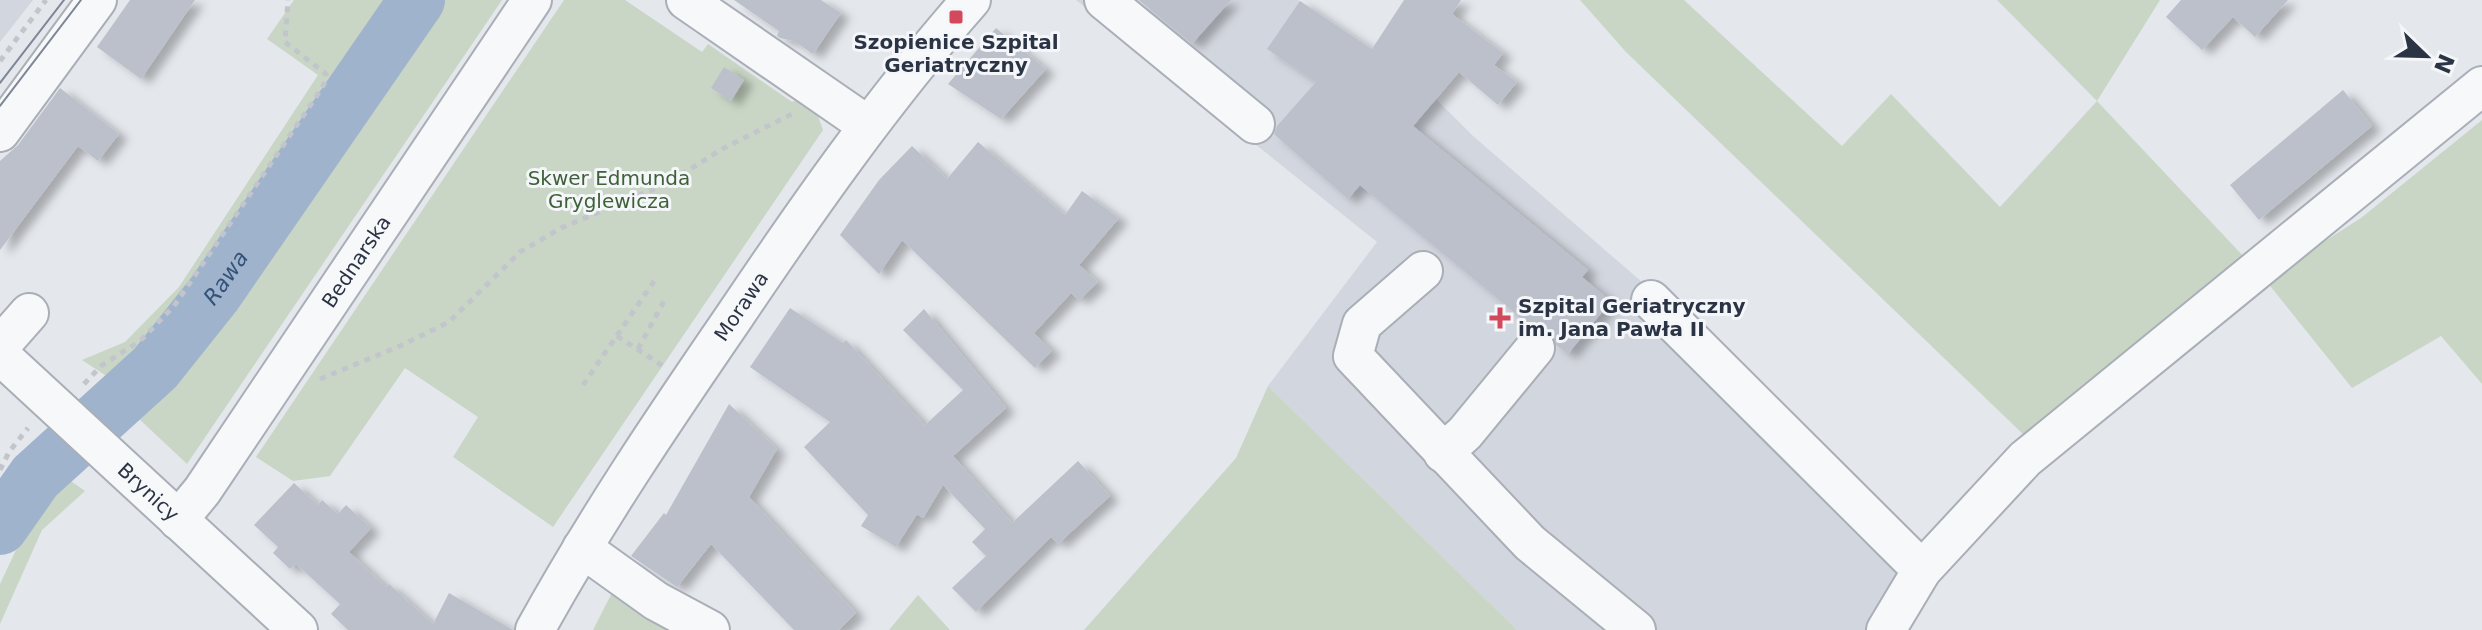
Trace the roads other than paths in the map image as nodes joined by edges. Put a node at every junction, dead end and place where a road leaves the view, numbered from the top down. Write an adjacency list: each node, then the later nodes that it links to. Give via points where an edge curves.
1 (97, 0): 9 (street)
2 (532, 0): 17 (street, Bednarska)
3 (686, 0): 8 (street)
4 (971, 0): 8 (street, Morawa)
5 (1104, 0): 7 (street)
6 (2482, 86): 19 (street, via 2025,459)
7 (1255, 124)
8 (867, 125): 18 (street, Morawa)
9 (0, 132)
10 (1423, 271): 16 (street, via 1362,324 1353,356)
11 (1651, 300): 19 (street)
12 (29, 313): 13 (street)
13 (0, 346)
14 (1535, 348): 16 (street)
15 (0, 355): 17 (street, Brynicy)
16 (1443, 453): 23 (street, via 1530,543)
17 (178, 520): 20 (street, Brynicy)
18 (582, 548): 21 (street, Morawa); 22 (street, via 656,601)
19 (1922, 570): 24 (street)
20 (298, 630)
21 (535, 630)
22 (710, 630)
23 (1636, 630)
24 (1886, 630)

